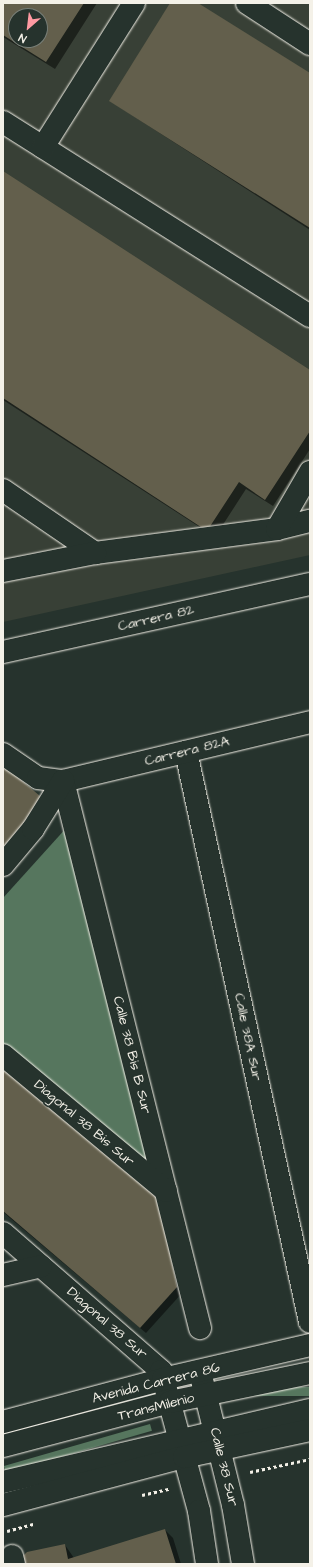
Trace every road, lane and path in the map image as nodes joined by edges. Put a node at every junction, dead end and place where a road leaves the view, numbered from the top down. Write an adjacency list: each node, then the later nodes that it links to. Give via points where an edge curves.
1 (134, 3): 5 (street)
2 (247, 3): 3 (street)
3 (310, 44)
4 (3, 122): 5 (street)
5 (43, 147): 6 (street)
6 (310, 316)
7 (310, 472): 10 (street)
8 (3, 490): 11 (street)
9 (310, 521): 10 (street)
10 (277, 529): 11 (street)
11 (95, 553): 12 (street)
12 (3, 571)
13 (310, 584): 14 (street, Carrera 82)
14 (3, 652)
15 (310, 722): 16 (street, Carrera 82A)
16 (186, 752): 18 (street, Carrera 82A); 25 (street, Calle 38A Sur)
17 (3, 754): 18 (street, via 38,778)
18 (63, 781): 19 (street, via 33,829); 21 (street, Calle 38 Bis B Sur)
19 (3, 865)
20 (3, 1055): 21 (street, Diagonal 38 Bis Sur)
21 (166, 1191): 26 (street, Calle 38 Bis B Sur)
22 (3, 1233): 23 (street, Diagonal 38 Sur)
23 (41, 1266): 24 (street); 30 (street, Diagonal 38 Sur, via 149,1358)
24 (3, 1275)
25 (310, 1322)
26 (200, 1328)
27 (310, 1345): 28 (street, Avenida Carrera 86)
28 (200, 1371): 30 (street, Avenida Carrera 86); 31 (street, Calle 38 Sur)
29 (310, 1373): 31 (street, TransMilenio)
30 (163, 1379): 32 (street, Diagonal 38 Sur); 34 (street, Avenida Carrera 86)
31 (206, 1394): 32 (street, TransMilenio); 36 (street, Calle 38 Sur)
32 (170, 1402): 37 (street, TransMilenio); 38 (street, Diagonal 38 Sur)
33 (310, 1410): 36 (street)
34 (3, 1422)
35 (310, 1430): 36 (street)
36 (217, 1441): 38 (street); 44 (street, Calle 38 Sur)
37 (3, 1446)
38 (182, 1449): 41 (street); 42 (street); 43 (street)
39 (310, 1459): 40 (path)
40 (256, 1471)
41 (3, 1482)
42 (3, 1505)
43 (207, 1564)
44 (243, 1564)

